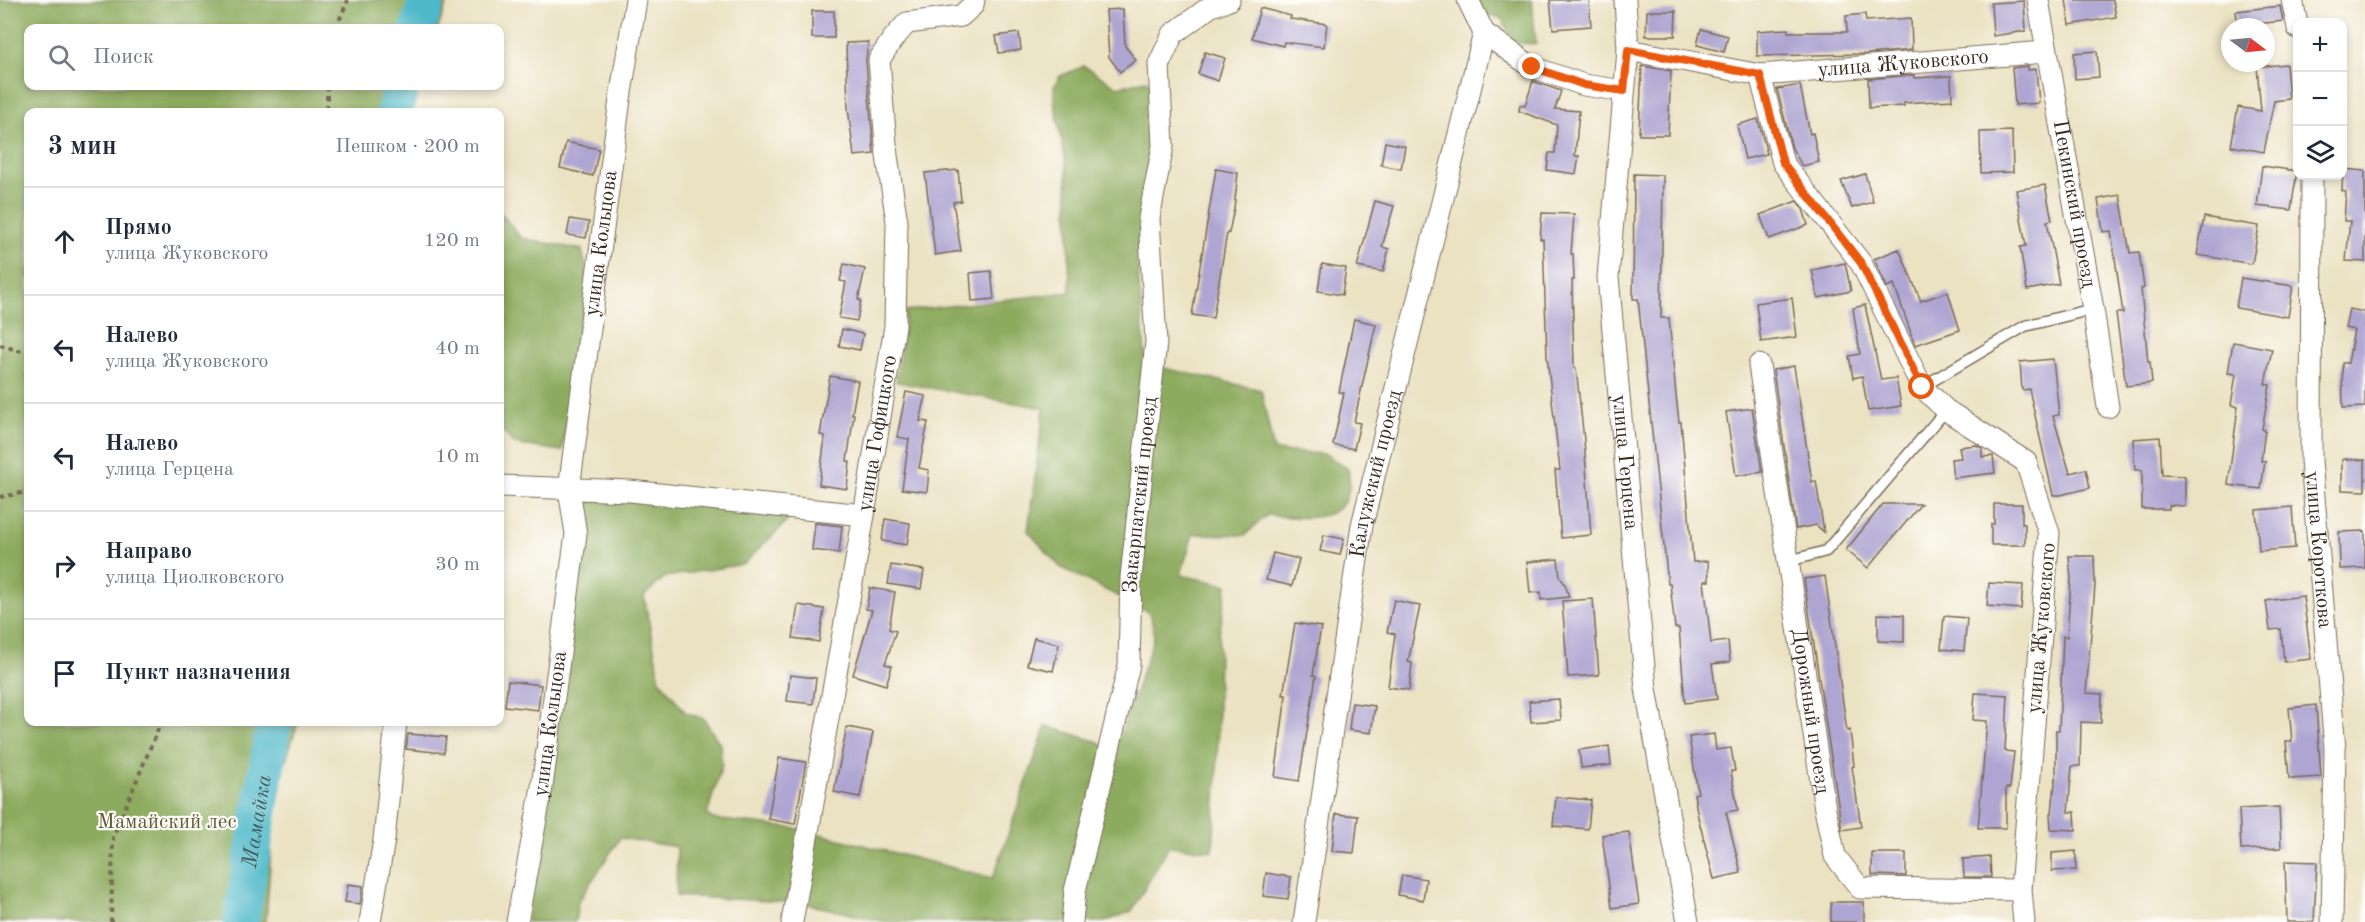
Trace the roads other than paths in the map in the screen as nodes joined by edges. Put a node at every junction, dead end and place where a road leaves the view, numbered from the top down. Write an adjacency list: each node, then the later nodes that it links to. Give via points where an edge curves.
1 (636, 0): 21 (street, улица Кольцова)
2 (974, 0): 22 (street, улица Гофицкого, via 962,16 907,22 879,60 897,222 895,326)
3 (1229, 0): 29 (street, Закарпатский проезд, via 1211,6 1173,34 1159,64 1163,146 1149,218 1156,342 1131,577 1129,665 1075,891)
4 (1468, 0): 9 (street)
5 (1624, 0): 10 (street, улица Герцена)
6 (2038, 0): 11 (street, Пекинский проезд)
7 (2292, 0): 8 (street)
8 (2296, 18)
9 (1484, 33): 13 (street, via 1532,67 1584,85); 30 (street, Калужский проезд, via 1362,525)
10 (1628, 50): 12 (street, улица Жуковского); 13 (street, улица Герцена)
11 (2046, 52): 12 (street, улица Жуковского); 15 (street, Пекинский проезд)
12 (1760, 75): 17 (street, улица Жуковского, via 1783,163 1861,263)
13 (1624, 91): 31 (street, улица Герцена, via 1608,277 1646,688)
14 (2312, 180): 33 (street, улица Короткова, via 2311,460 2335,749)
15 (2093, 309): 17 (lane, via 2025,326); 18 (street, Пекинский проезд)
16 (1760, 365): 23 (street, Дорожный проезд)
17 (1922, 387): 19 (street, улица Жуковского)
18 (2108, 407)
19 (1946, 410): 23 (lane, via 1826,551); 25 (street, улица Жуковского, via 2026,462 2049,532)
20 (504, 486): 21 (street)
21 (569, 489): 22 (street, via 630,491); 27 (street, улица Кольцова, via 576,534 542,787)
22 (864, 515): 28 (street, улица Гофицкого)
23 (1789, 561): 25 (street, Дорожный проезд, via 1835,856 1860,888)
24 (396, 726): 26 (street, via 384,840)
25 (2021, 890): 32 (street, улица Жуковского)
26 (370, 922)
27 (517, 922)
28 (792, 922)
29 (1072, 922)
30 (1304, 922)
31 (1688, 922)
32 (2024, 922)
33 (2332, 922)

